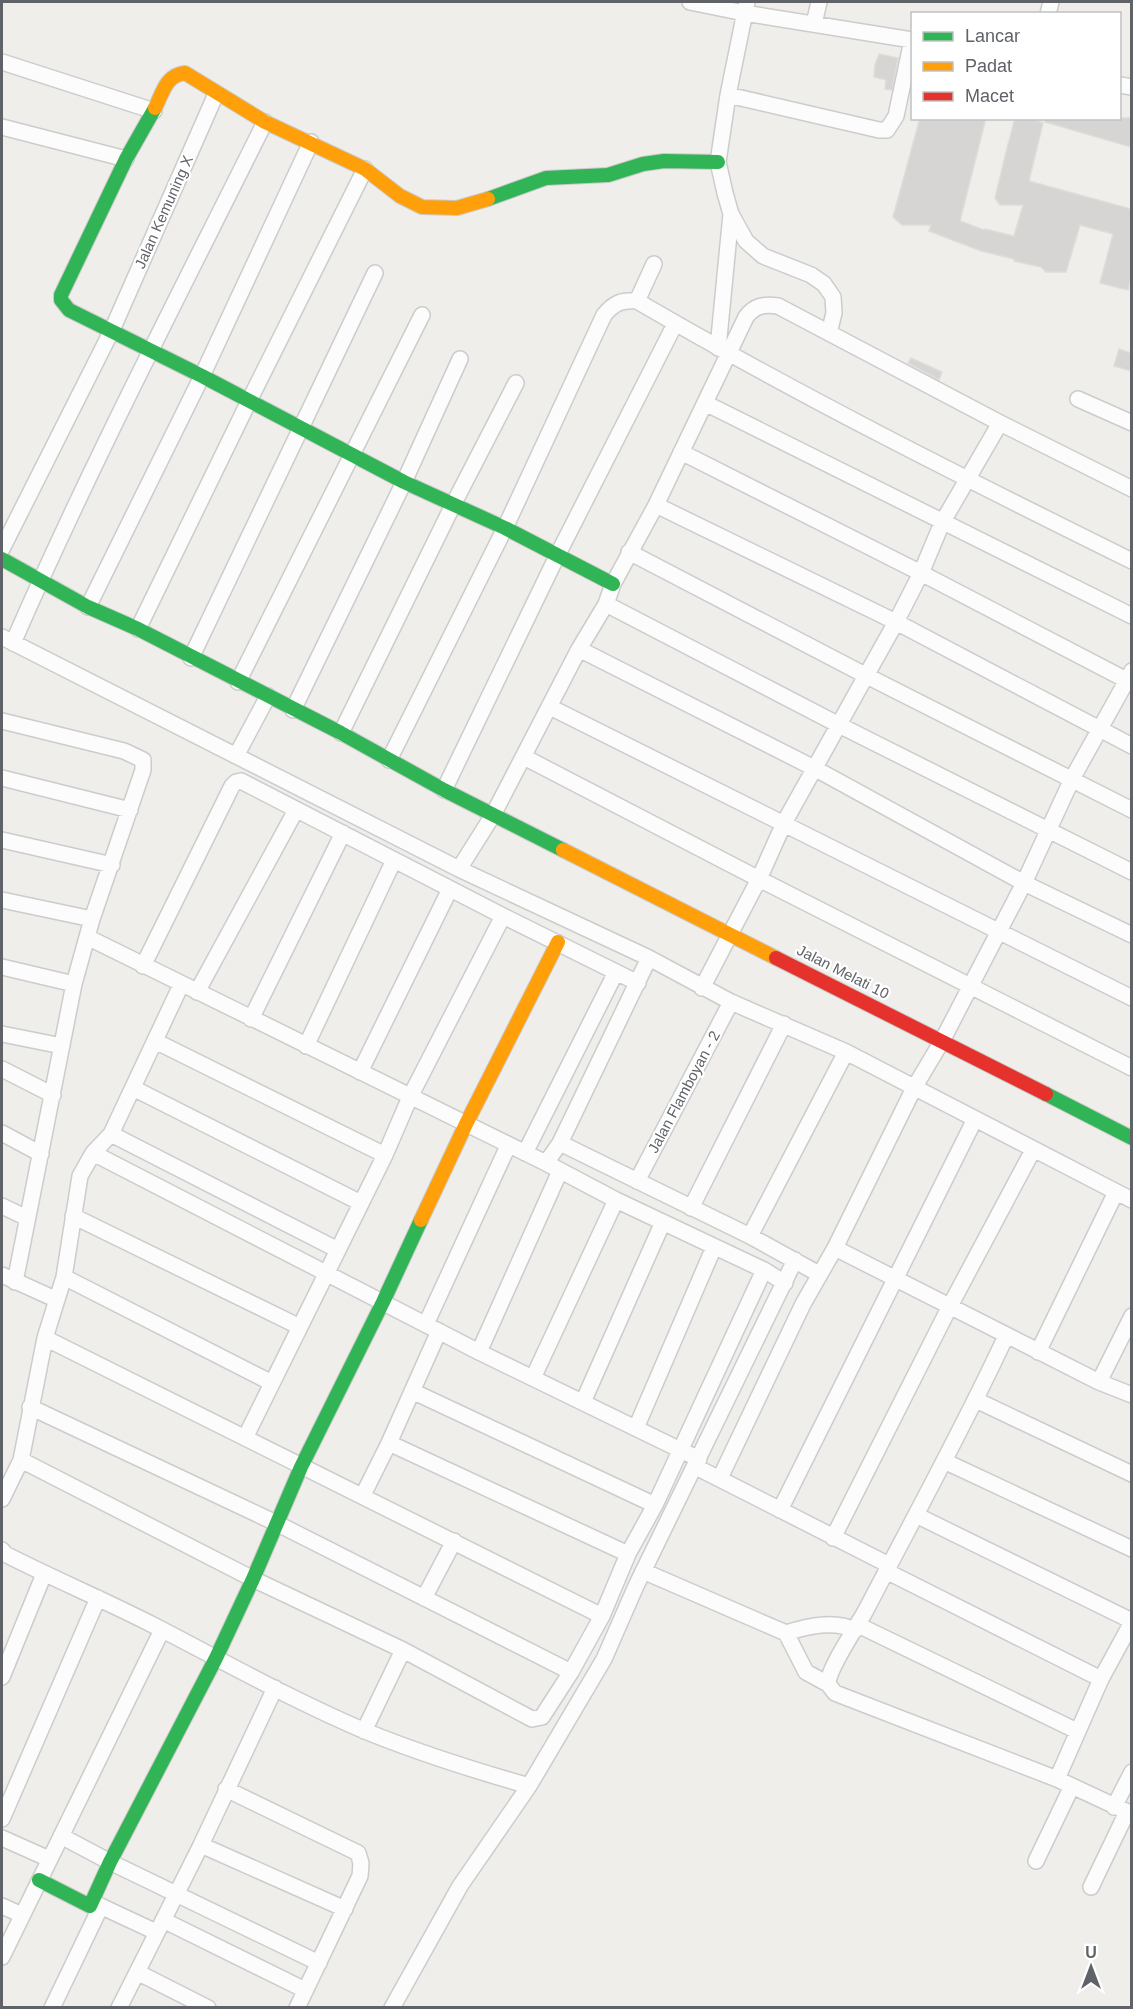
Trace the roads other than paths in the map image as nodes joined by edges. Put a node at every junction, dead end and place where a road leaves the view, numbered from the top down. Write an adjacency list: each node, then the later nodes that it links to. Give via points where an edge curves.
1 (690, 2): 3 (street)
2 (819, 2): 4 (street)
3 (746, 7): 4 (street); 9 (street)
4 (814, 24): 5 (street)
5 (911, 40)
6 (911, 45): 9 (street, via 896,116 887,130)
7 (2, 62): 10 (street)
8 (216, 94): 10 (street, via 185,73 176,74 169,79); 11 (street); 23 (street, Jalan Kemuning X)
9 (729, 95): 15 (street)
10 (154, 111): 14 (street)
11 (265, 122): 13 (street); 25 (street)
12 (2, 127): 14 (street)
13 (311, 142): 16 (street); 28 (street)
14 (126, 159): 23 (street, via 61,295 69,310)
15 (718, 162): 16 (street, via 664,161 608,175 546,178 504,195 438,209 422,207 400,196); 17 (street)
16 (365, 169): 31 (street)
17 (731, 214): 24 (street, via 747,241 763,256 824,284 833,297); 26 (street)
18 (654, 264): 20 (street)
19 (375, 273): 35 (street)
20 (637, 301): 22 (street); 44 (street, via 622,300 604,315)
21 (422, 315): 37 (street)
22 (675, 324): 26 (street); 47 (street)
23 (112, 330): 25 (street); 45 (street, Jalan Kemuning X)
24 (829, 333): 26 (street, via 767,304 750,312); 33 (street)
25 (152, 350): 28 (street); 51 (street)
26 (723, 351): 32 (street); 38 (street)
27 (460, 359): 39 (street)
28 (202, 376): 31 (street); 54 (street)
29 (516, 383): 41 (street)
30 (1078, 399): 34 (street)
31 (249, 401): 35 (street); 57 (street)
32 (705, 403): 36 (street); 43 (street)
33 (1000, 423): 38 (street); 40 (street)
34 (1131, 423)
35 (301, 428): 37 (street); 60 (street)
36 (681, 452): 42 (street); 50 (street)
37 (352, 455): 39 (street); 63 (street)
38 (967, 480): 43 (street); 49 (street)
39 (404, 482): 41 (street); 66 (street)
40 (1131, 489)
41 (453, 505): 44 (street); 70 (street)
42 (656, 505): 46 (street); 56 (street)
43 (942, 523): 50 (street); 55 (street)
44 (505, 528): 47 (street); 74 (street)
45 (2, 549)
46 (629, 552): 52 (street); 61 (street)
47 (557, 556): 52 (street); 78 (street)
48 (2, 559): 51 (street, Jalan Melati 10)
49 (1131, 561)
50 (921, 573): 56 (street); 62 (street)
51 (40, 580): 54 (street, Jalan Melati 10); 58 (street)
52 (613, 584): 53 (street)
53 (606, 604): 59 (street); 68 (street)
54 (88, 607): 57 (street, Jalan Melati 10)
55 (1131, 616)
56 (896, 622): 61 (street); 69 (street)
57 (138, 629): 60 (street, Jalan Melati 10)
58 (7, 640): 72 (street)
59 (579, 649): 65 (street); 75 (street)
60 (191, 658): 63 (street, Jalan Melati 10)
61 (865, 675): 68 (street); 77 (street)
62 (1130, 678): 69 (street)
63 (238, 682): 64 (street, Jalan Melati 10)
64 (268, 696): 66 (street, Jalan Melati 10); 72 (street)
65 (550, 707): 73 (street); 83 (street)
66 (293, 710): 70 (street, Jalan Melati 10)
67 (2, 721): 79 (street, via 124,751 143,760)
68 (839, 725): 75 (street); 84 (street)
69 (1100, 729): 71 (street); 77 (street)
70 (341, 734): 74 (street, Jalan Melati 10)
71 (1131, 746)
72 (236, 756): 89 (street)
73 (524, 757): 82 (street); 91 (street)
74 (389, 760): 78 (street, Jalan Melati 10)
75 (814, 768): 83 (street); 92 (street)
76 (2, 777): 79 (street)
77 (1072, 779): 81 (street); 84 (street)
78 (444, 790): 82 (street, Jalan Melati 10)
79 (130, 810): 88 (street)
80 (296, 810): 85 (street); 103 (street, via 247,783 236,782); 111 (street)
81 (1131, 810)
82 (493, 815): 89 (street); 98 (street, Jalan Melati 10)
83 (784, 824): 91 (street); 97 (street)
84 (1049, 830): 90 (street); 92 (street)
85 (343, 833): 87 (street); 114 (street)
86 (2, 840): 88 (street)
87 (394, 860): 93 (street); 120 (street)
88 (112, 865): 96 (street)
89 (459, 869): 102 (street)
90 (1131, 872)
91 (759, 879): 98 (street); 109 (street)
92 (1024, 883): 97 (street); 99 (street)
93 (450, 889): 95 (street); 124 (street)
94 (2, 900): 96 (street)
95 (503, 916): 101 (street); 128 (street)
96 (92, 919): 100 (street)
97 (998, 931): 109 (street); 112 (street)
98 (729, 933): 110 (street); 118 (street, Jalan Melati 10)
99 (1131, 935)
100 (87, 937): 103 (street); 107 (street)
101 (558, 942): 105 (street); 130 (street)
102 (649, 958): 106 (street); 110 (street)
103 (143, 966): 108 (street)
104 (2, 967): 107 (street)
105 (616, 972): 106 (street); 138 (street)
106 (638, 983): 134 (street)
107 (74, 984): 119 (street)
108 (181, 985): 111 (street); 117 (street)
109 (970, 987): 118 (street); 122 (street)
110 (702, 988): 113 (street)
111 (197, 992): 114 (street)
112 (1131, 998)
113 (731, 1002): 115 (street); 143 (street, Jalan Flamboyan - 2)
114 (251, 1019): 120 (street)
115 (784, 1024): 121 (street); 149 (street)
116 (2, 1034): 119 (street)
117 (155, 1041): 125 (street); 140 (street)
118 (942, 1041): 126 (street); 133 (street, Jalan Melati 10)
119 (62, 1046): 127 (street)
120 (306, 1046): 124 (street)
121 (846, 1052): 126 (street); 153 (street)
122 (1131, 1068)
123 (2, 1070): 127 (street)
124 (360, 1072): 128 (street)
125 (133, 1088): 132 (street); 147 (street)
126 (914, 1088): 129 (street); 155 (street)
127 (53, 1095): 139 (street)
128 (410, 1097): 130 (street); 140 (street)
129 (975, 1119): 136 (street); 163 (street)
130 (466, 1124): 135 (street); 166 (street)
131 (2, 1133): 139 (street)
132 (111, 1134): 137 (street); 156 (street)
133 (1131, 1138)
134 (560, 1143): 141 (street); 143 (street)
135 (508, 1146): 138 (street); 172 (street)
136 (1033, 1150): 144 (street); 167 (street)
137 (93, 1153): 150 (street, via 80,1176); 159 (street)
138 (525, 1153): 141 (street)
139 (41, 1154): 151 (street)
140 (385, 1155): 147 (street)
141 (546, 1163): 142 (street)
142 (560, 1171): 145 (street); 175 (street)
143 (637, 1181): 149 (street)
144 (1116, 1192): 146 (street); 176 (street)
145 (616, 1200): 152 (street); 177 (street)
146 (1131, 1200)
147 (362, 1203): 156 (street)
148 (2, 1206): 151 (street)
149 (691, 1208): 153 (street)
150 (73, 1216): 161 (street); 171 (street)
151 (27, 1218): 162 (street)
152 (663, 1222): 154 (street); 183 (street)
153 (750, 1236): 157 (street)
154 (714, 1247): 158 (street); 185 (street)
155 (835, 1248): 160 (street); 163 (street)
156 (338, 1250): 159 (street)
157 (795, 1260): 160 (street); 164 (street)
158 (764, 1270): 164 (street); 188 (street)
159 (327, 1274): 166 (street); 171 (street)
160 (819, 1274): 170 (street)
161 (64, 1277): 165 (street); 179 (street)
162 (8, 1278): 165 (street)
163 (894, 1280): 167 (street); 198 (street)
164 (785, 1283): 168 (street)
165 (55, 1299): 174 (street)
166 (383, 1302): 172 (street); 192 (street)
167 (950, 1306): 173 (street); 201 (street)
168 (770, 1313): 170 (street); 191 (street)
169 (1131, 1316): 178 (street)
170 (793, 1324): 194 (street)
171 (300, 1327): 179 (street)
172 (433, 1328): 175 (street); 180 (street)
173 (1006, 1336): 176 (street); 182 (street)
174 (45, 1338): 184 (street); 186 (street)
175 (479, 1352): 177 (street)
176 (1038, 1352): 178 (street)
177 (533, 1378): 183 (street)
178 (1098, 1382): 181 (street)
179 (273, 1383): 186 (street)
180 (412, 1391): 187 (street); 197 (street)
181 (1131, 1395)
182 (976, 1400): 190 (street); 193 (street)
183 (583, 1402): 185 (street)
184 (30, 1407): 189 (street); 200 (street)
185 (636, 1428): 188 (street)
186 (245, 1438): 192 (street)
187 (389, 1443): 195 (street); 204 (street)
188 (680, 1450): 191 (street); 197 (street)
189 (21, 1460): 196 (street); 209 (street)
190 (944, 1461): 199 (street); 203 (street)
191 (697, 1463): 194 (street); 207 (street)
192 (301, 1467): 195 (street); 200 (street)
193 (1131, 1474)
194 (720, 1478): 198 (street)
195 (363, 1495): 202 (street)
196 (2, 1499)
197 (655, 1505): 204 (street)
198 (780, 1510): 201 (street)
199 (916, 1515): 206 (street); 215 (street)
200 (276, 1523): 209 (street); 213 (street)
201 (833, 1538): 206 (street)
202 (454, 1541): 213 (street); 214 (street)
203 (1131, 1550)
204 (628, 1554): 210 (street)
205 (3, 1555): 208 (street)
206 (888, 1568): 216 (street); 223 (street)
207 (643, 1571): 211 (street); 218 (street)
208 (44, 1574): 212 (street); 222 (street)
209 (253, 1579): 219 (street); 220 (street)
210 (617, 1579): 211 (street); 214 (street)
211 (636, 1586): 230 (street, via 604,1659)
212 (98, 1598): 217 (street); 234 (street)
213 (424, 1598): 221 (street)
214 (602, 1616): 221 (street)
215 (1131, 1621): 223 (street)
216 (856, 1628): 218 (street, via 836,1625); 224 (street); 227 (street)
217 (162, 1630): 220 (street); 235 (street)
218 (786, 1633): 224 (street, via 806,1672)
219 (403, 1650): 221 (street, via 532,1719 542,1717); 226 (street)
220 (216, 1658): 225 (street); 240 (street)
221 (571, 1672)
222 (2, 1677)
223 (1101, 1679): 227 (street)
224 (828, 1683): 229 (street, via 835,1693)
225 (275, 1688): 226 (street); 232 (street)
226 (364, 1731): 230 (street, via 450,1763)
227 (1077, 1731): 229 (street)
228 (1131, 1772): 233 (street)
229 (1057, 1779): 231 (street)
230 (529, 1786): 257 (street, via 460,1886)
231 (1072, 1786): 233 (street); 239 (street)
232 (226, 1789): 237 (street); 246 (street, via 358,1853 360,1876)
233 (1124, 1811): 242 (street)
234 (2, 1819)
235 (61, 1836): 238 (street); 240 (street)
236 (2, 1838): 238 (street)
237 (201, 1845): 243 (street); 246 (street)
238 (50, 1859): 241 (street)
239 (1036, 1861)
240 (110, 1862): 243 (street); 244 (street)
241 (39, 1880): 244 (street, via 90,1906); 247 (street)
242 (1091, 1887)
243 (176, 1894): 248 (street); 250 (street)
244 (96, 1904): 248 (street); 253 (street)
245 (2, 1906): 247 (street)
246 (345, 1909): 250 (street)
247 (22, 1915): 249 (street)
248 (160, 1926): 251 (street); 252 (street)
249 (2, 1957)
250 (319, 1963): 252 (street)
251 (137, 1972): 254 (street); 255 (street)
252 (305, 1990): 256 (street)
253 (52, 2007)
254 (119, 2007)
255 (208, 2007)
256 (297, 2007)
257 (392, 2007)

